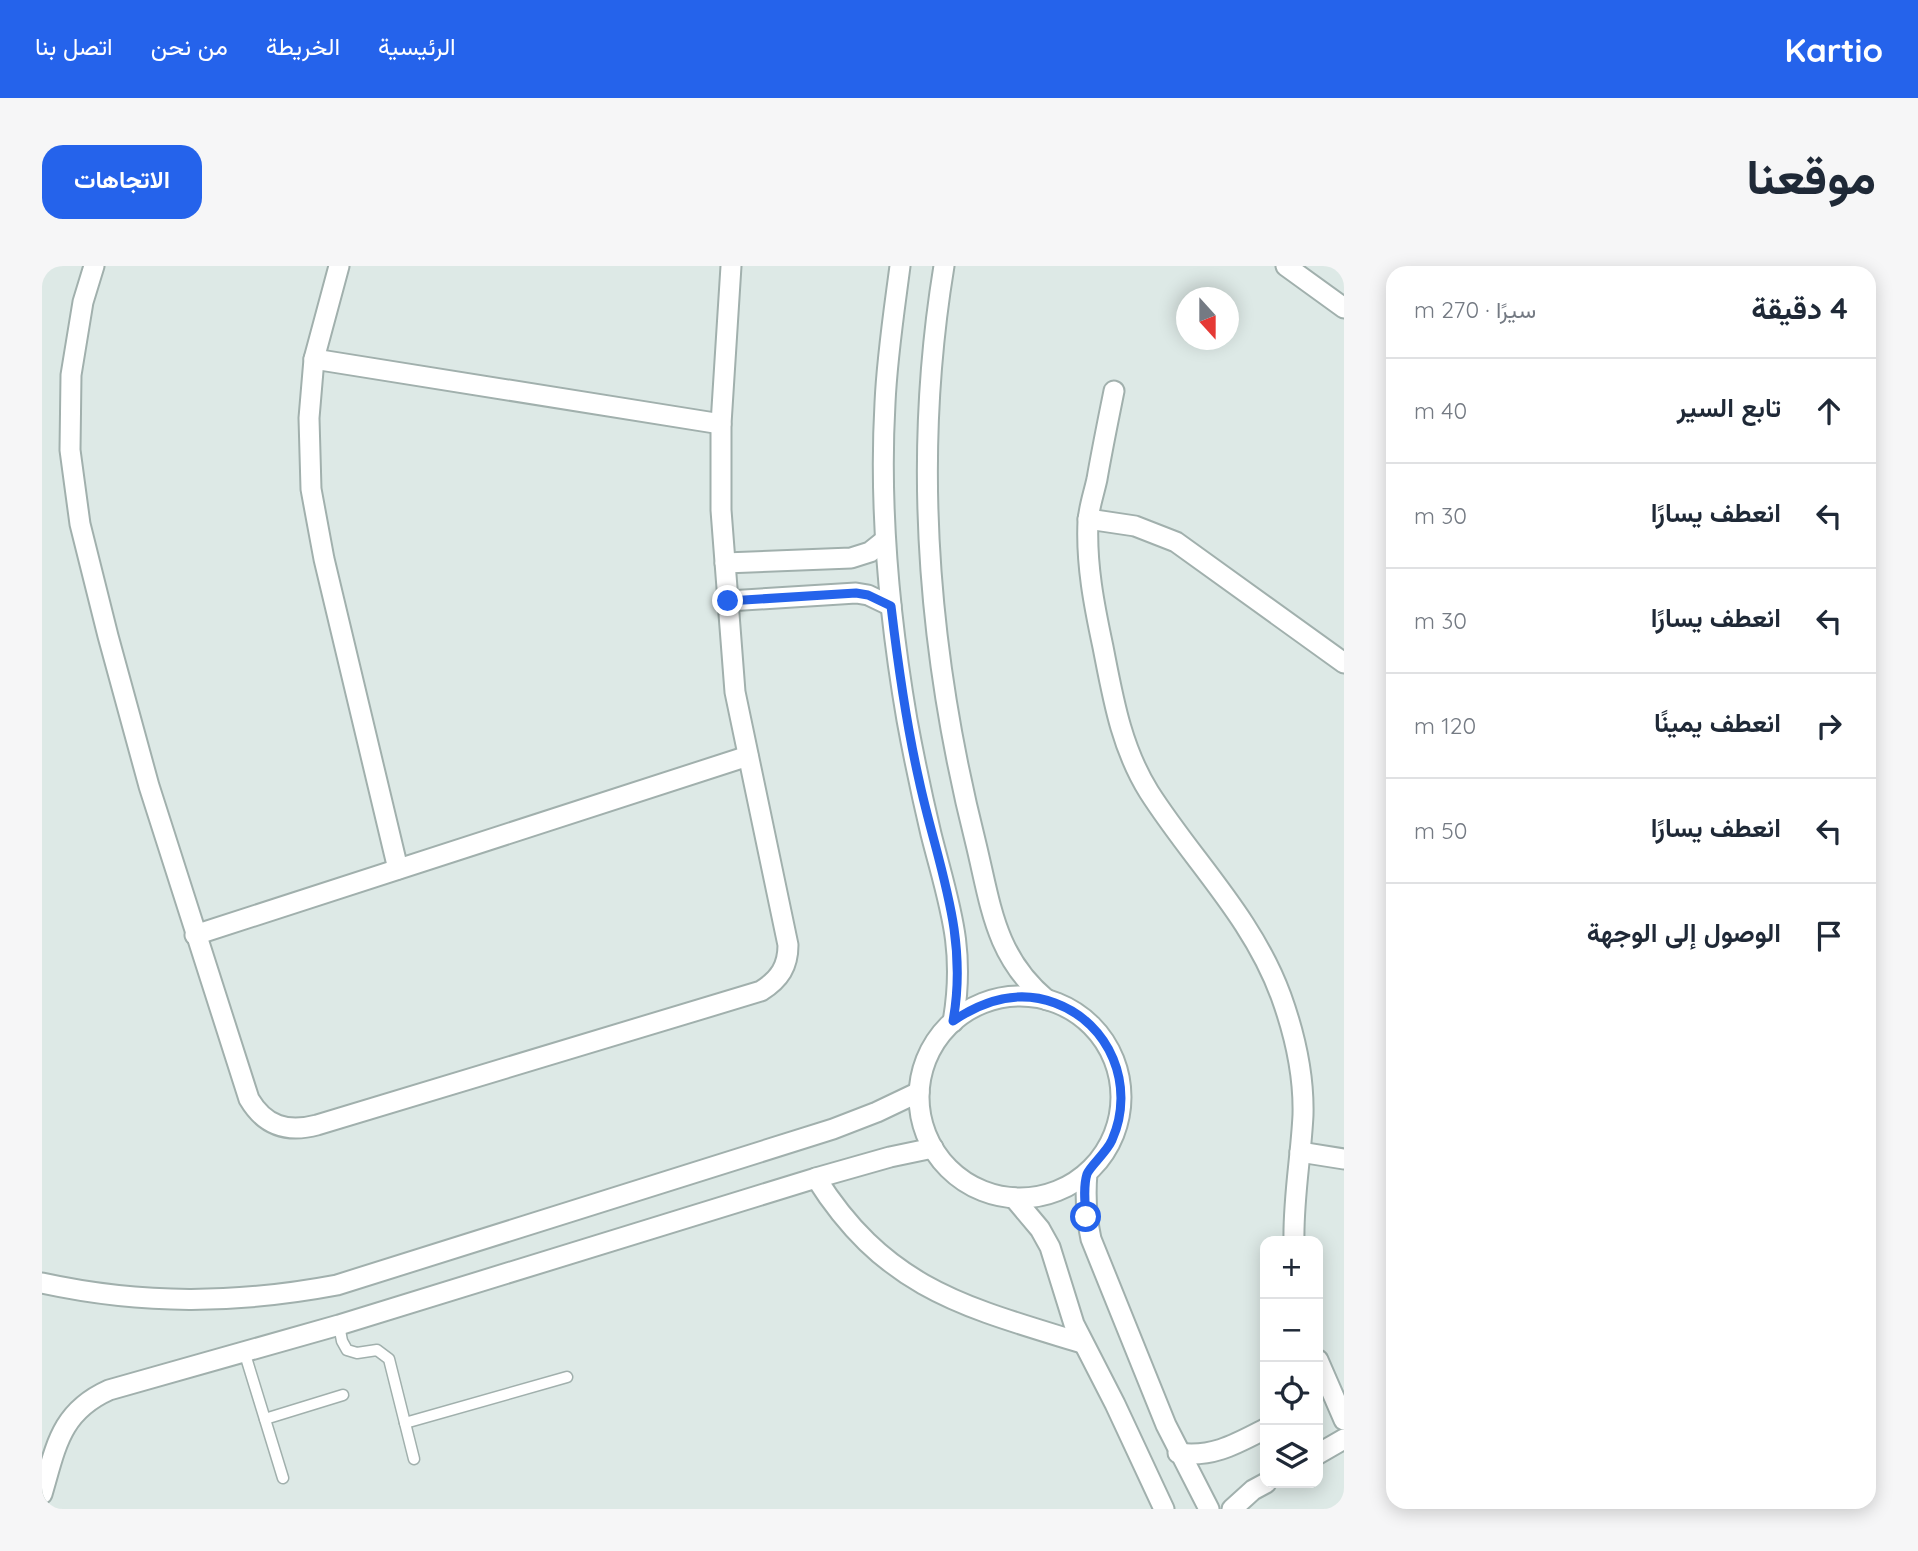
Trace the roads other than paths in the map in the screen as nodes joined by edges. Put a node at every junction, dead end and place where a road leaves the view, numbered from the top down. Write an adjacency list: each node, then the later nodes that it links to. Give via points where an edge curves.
1 (94, 266): 19 (street, via 71,375 74,487 128,711)
2 (339, 266): 8 (street)
3 (731, 266): 10 (street)
4 (900, 266): 12 (street, via 885,403)
5 (944, 266): 20 (street, via 931,358 926,473 937,648 957,765 1000,938 1019,972)
6 (1286, 266): 7 (street)
7 (1344, 308)
8 (314, 359): 10 (street); 18 (street, via 309,453 316,524)
9 (1114, 391): 11 (street)
10 (721, 424): 13 (street)
11 (1088, 519): 16 (street, via 1135,526 1176,542); 24 (street, via 1092,594 1122,736 1150,792 1246,924 1265,959 1292,1034 1300,1073)
12 (885, 540): 13 (street, via 870,552 851,558); 15 (street)
13 (725, 564): 14 (street)
14 (728, 601): 15 (street, via 856,593); 17 (street, via 735,692)
15 (891, 606): 21 (street, via 914,756 956,934 958,987)
16 (1344, 663)
17 (748, 756): 18 (street); 19 (street, via 789,944 785,967 761,991 330,1121 290,1129 265,1120 249,1099)
18 (397, 869): 19 (street)
19 (195, 935)
20 (1047, 1000): 21 (street, via 1027,996 988,1002); 26 (street, via 1082,1017 1097,1031 1121,1084 1118,1123 1101,1158)
21 (953, 1021): 22 (street, via 929,1054)
22 (919, 1092): 23 (street); 30 (street, via 833,1129 337,1285 252,1298 165,1301)
23 (933, 1148): 27 (street); 28 (street, via 951,1171 975,1188)
24 (1300, 1152): 25 (street); 29 (street)
25 (1344, 1159)
26 (1087, 1173): 28 (street, via 1053,1193); 44 (street, via 1091,1239)
27 (816, 1178): 31 (street); 32 (street, via 862,1238 908,1276 964,1306)
28 (1014, 1198): 32 (street, via 1049,1247)
29 (1294, 1236)
30 (42, 1283)
31 (339, 1325): 33 (street); 40 (lane, via 347,1350 377,1350 387,1355)
32 (1082, 1343): 49 (street)
33 (244, 1351): 38 (lane); 48 (street, via 92,1397 66,1423)
34 (1318, 1362): 37 (street)
35 (567, 1377): 40 (lane)
36 (343, 1395): 38 (lane)
37 (1325, 1398): 39 (street)
38 (265, 1419): 46 (lane)
39 (1344, 1419)
40 (405, 1423): 45 (lane)
41 (1260, 1431): 44 (street, via 1216,1452)
42 (1344, 1439): 43 (street)
43 (1323, 1451)
44 (1178, 1453): 50 (street)
45 (414, 1459)
46 (283, 1478)
47 (1260, 1486): 51 (street)
48 (42, 1494)
49 (1164, 1509)
50 (1209, 1509)
51 (1233, 1509)

